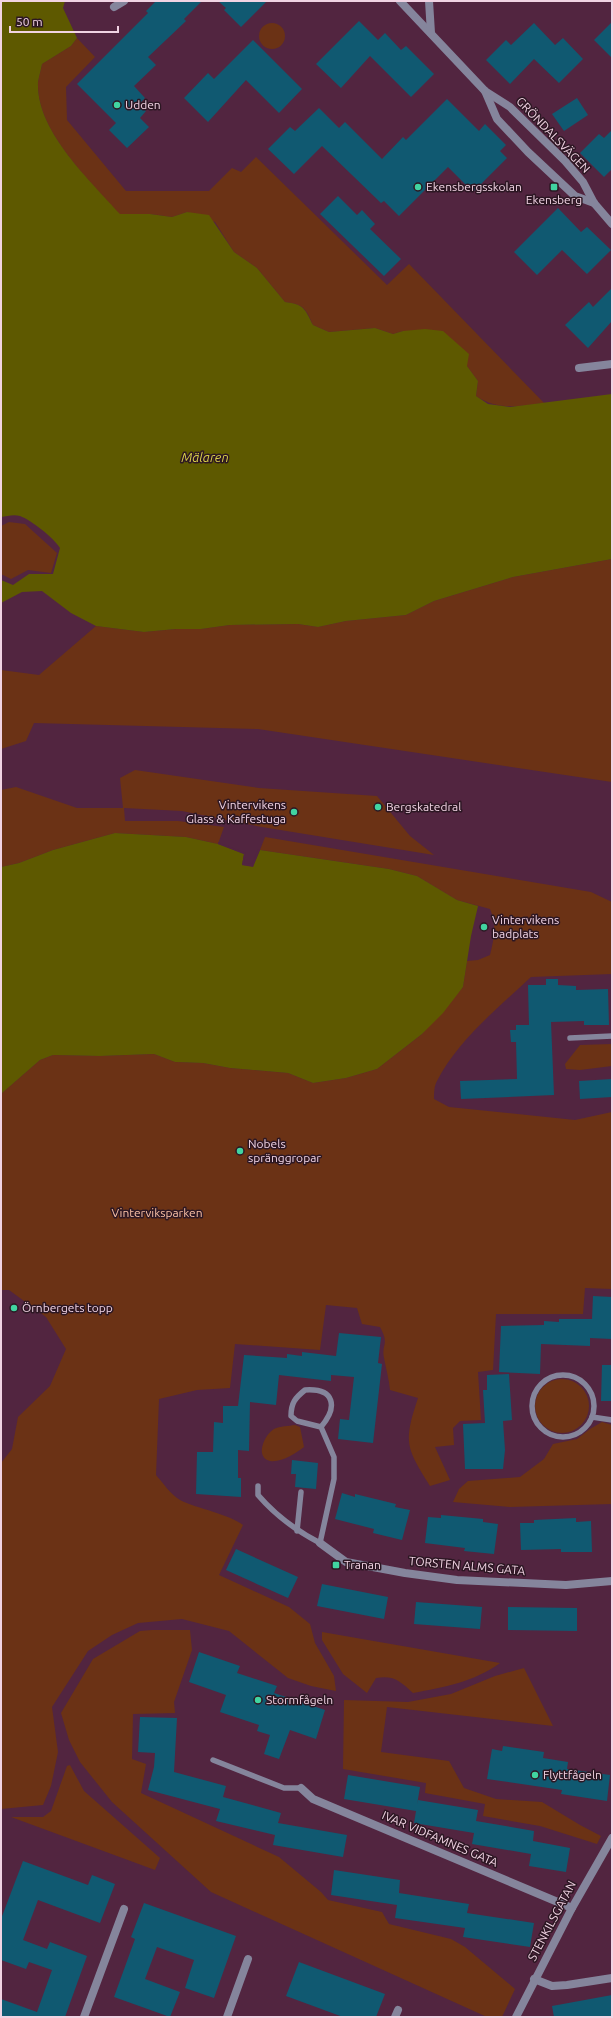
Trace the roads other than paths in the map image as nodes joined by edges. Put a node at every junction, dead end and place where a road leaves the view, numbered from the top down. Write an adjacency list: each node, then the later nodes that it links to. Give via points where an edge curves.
1 (124, 1): 4 (street)
2 (400, 1): 5 (street, GRÖNDALSVÄGEN)
3 (429, 1): 5 (street)
4 (114, 7)
5 (431, 33): 6 (street, GRÖNDALSVÄGEN)
6 (485, 92): 7 (street, GRÖNDALSVÄGEN, via 510,107 565,161 582,182); 7 (street, GRÖNDALSVÄGEN, via 497,119 528,152 575,196)
7 (594, 203): 8 (street, GRÖNDALSVÄGEN)
8 (612, 224)
9 (612, 364): 10 (street)
10 (579, 368)
11 (612, 1036): 12 (lane)
12 (570, 1038)
13 (592, 1417): 13 (lane, via 594,1406 587,1386 570,1376 554,1377 540,1384 534,1393 531,1403 532,1414 543,1431 552,1436 564,1438 576,1435 586,1427); 14 (lane)
14 (612, 1420)
15 (321, 1427): 15 (lane, via 332,1408 330,1397 321,1392 305,1390 296,1397 291,1406 291,1416 297,1421); 19 (lane, via 334,1457 334,1480)
16 (258, 1486): 18 (lane, via 258,1495 273,1512)
17 (301, 1492): 18 (lane)
18 (297, 1531): 19 (lane)
19 (320, 1543): 20 (street, TORSTEN ALMS GATA, via 346,1562 457,1580 566,1586)
20 (612, 1581)
21 (213, 1760): 22 (lane, via 284,1788)
22 (301, 1788): 24 (street, IVAR VIDFAMNES GATA, via 313,1799)
23 (612, 1838): 24 (street, STENKILSGATAN)
24 (572, 1908): 28 (street, STENKILSGATAN)
25 (124, 1909): 29 (street)
26 (248, 1960): 30 (street)
27 (612, 1978): 28 (street, via 552,1986)
28 (534, 1980): 31 (street, STENKILSGATAN)
29 (84, 2017)
30 (226, 2017)
31 (516, 2017)

